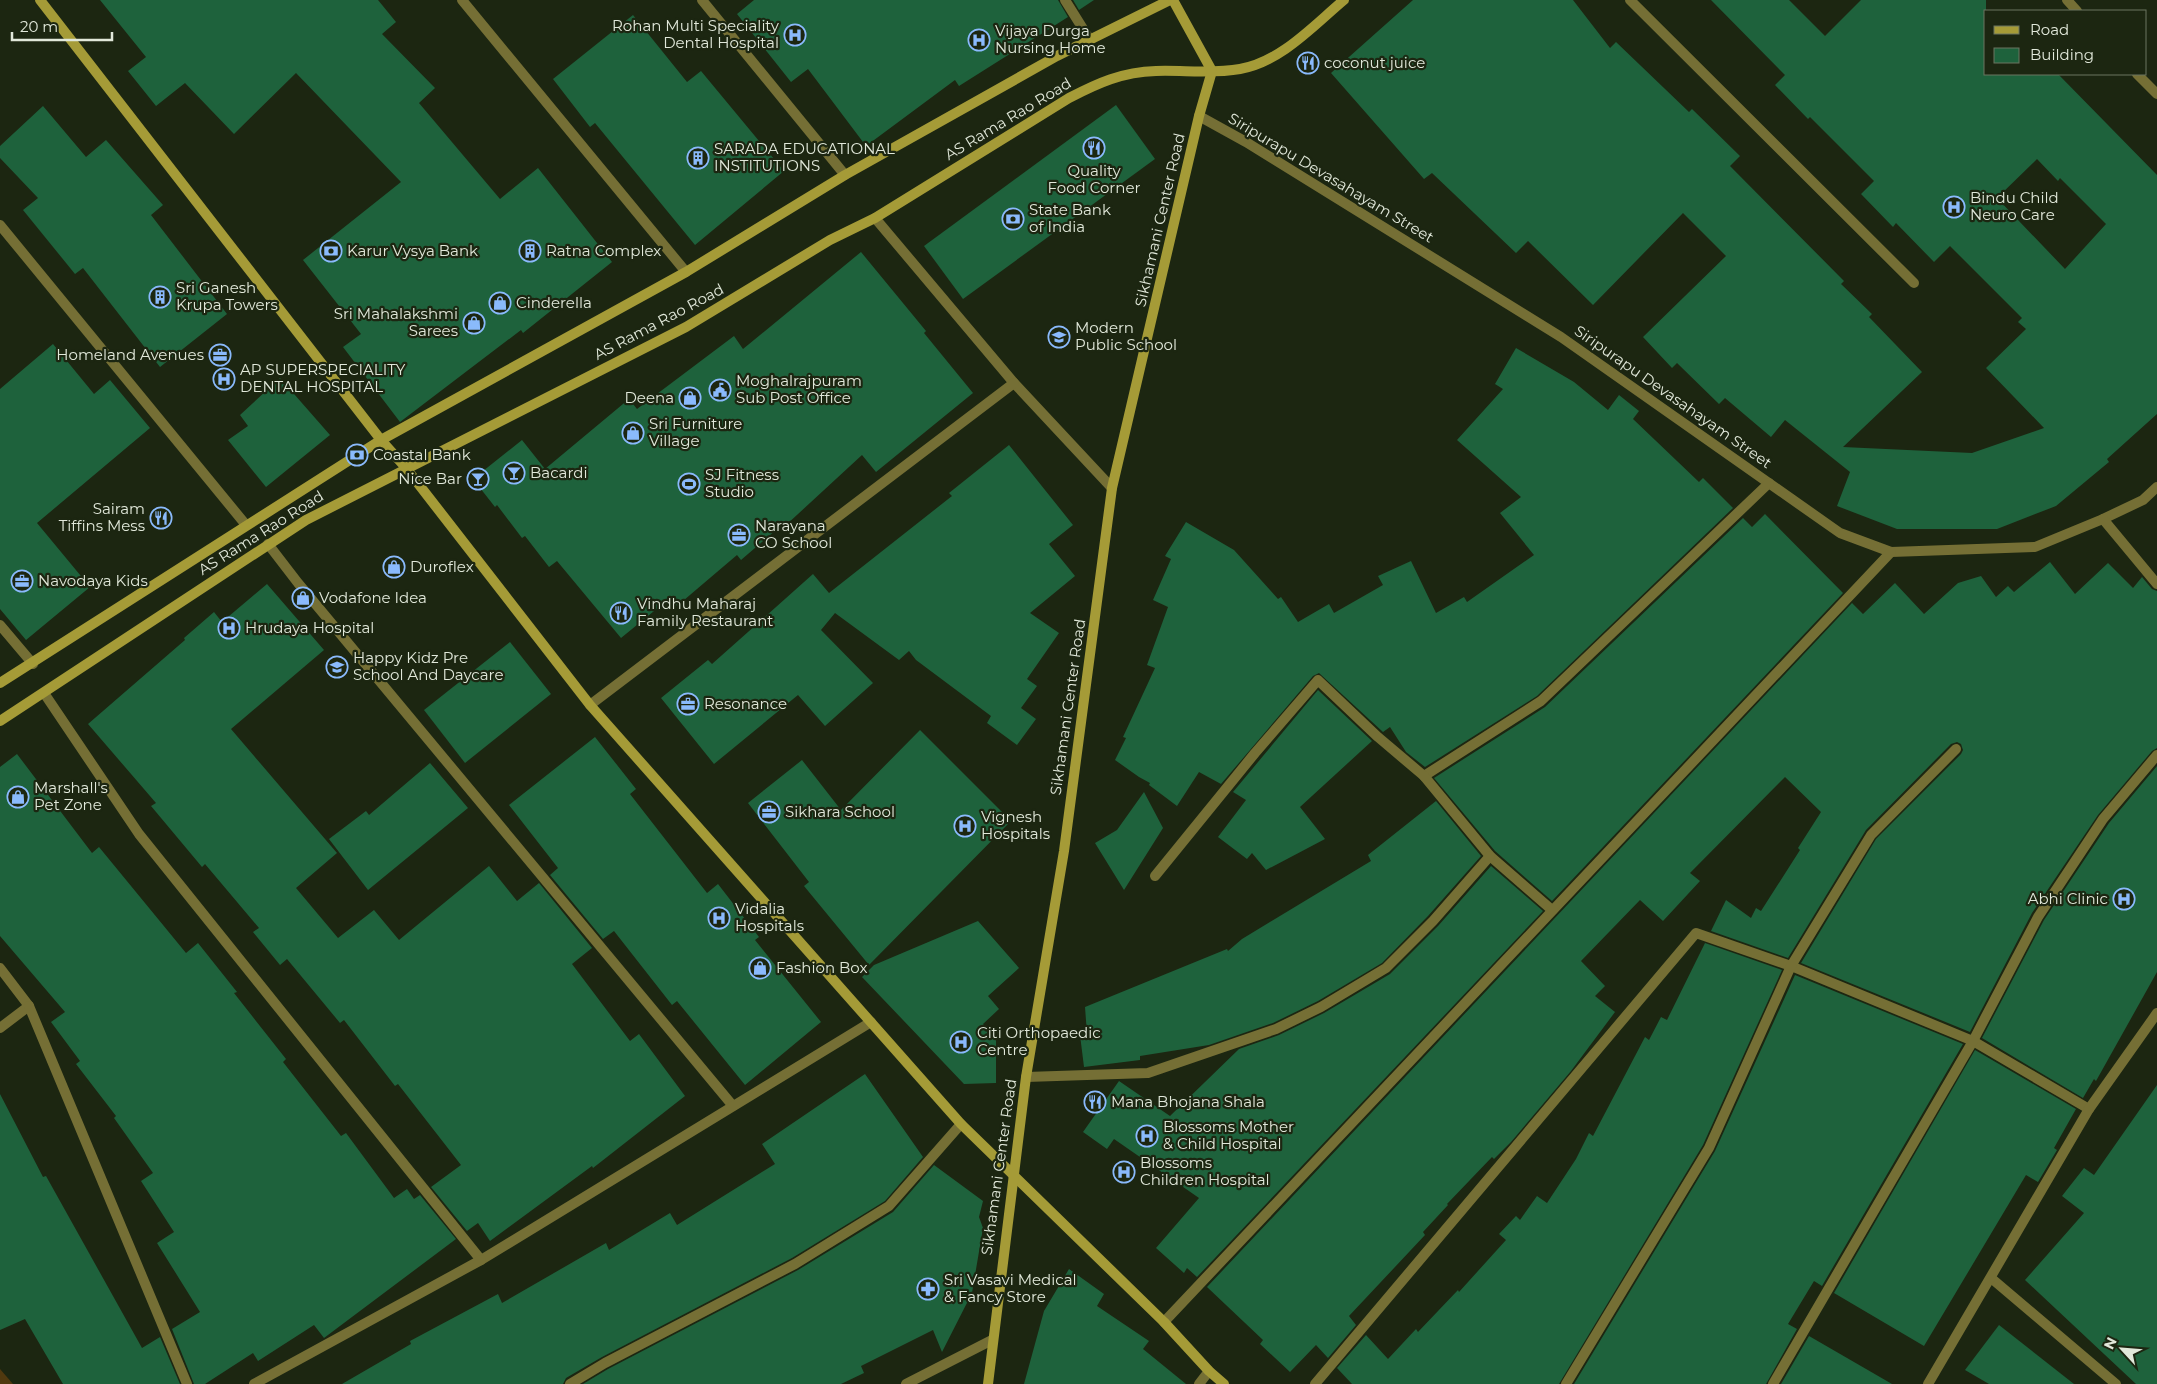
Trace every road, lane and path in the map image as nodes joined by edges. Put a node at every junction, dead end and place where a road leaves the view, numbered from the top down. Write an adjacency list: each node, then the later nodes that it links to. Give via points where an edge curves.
1 (40, 0): 21 (street)
2 (462, 0): 18 (street)
3 (702, 0): 15 (street)
4 (1064, 0): 10 (street)
5 (1172, 0): 10 (street, AS Rama Rao Road); 11 (street)
6 (1344, 0): 11 (street, AS Rama Rao Road, via 1282,52 1264,62 1241,69)
7 (1630, 0): 19 (street)
8 (2067, 0): 9 (street)
9 (2077, 10)
10 (1090, 40): 15 (street, AS Rama Rao Road)
11 (1212, 71): 14 (street, Sikhamani Center Road); 16 (street, AS Rama Rao Road, via 1154,71 1102,81)
12 (2138, 75): 13 (street)
13 (2157, 94)
14 (1199, 116): 23 (street, Siripurapu Devasahayam Street, via 1561,337); 25 (street, Sikhamani Center Road)
15 (845, 175): 18 (street, AS Rama Rao Road)
16 (875, 218): 20 (street); 22 (street, AS Rama Rao Road, via 830,240 686,327)
17 (0, 225): 27 (street)
18 (686, 272): 21 (street, AS Rama Rao Road)
19 (1914, 283)
20 (1014, 383): 25 (street); 35 (street)
21 (381, 440): 22 (street); 27 (street, AS Rama Rao Road)
22 (406, 468): 28 (street, AS Rama Rao Road, via 306,520); 35 (street)
23 (1769, 483): 29 (street, Siripurapu Devasahayam Street, via 1840,533); 39 (street, via 1541,701)
24 (2157, 487): 26 (street, Siripurapu Devasahayam Street, via 2143,500)
25 (1112, 488): 50 (street, Sikhamani Center Road, via 1064,851)
26 (2104, 520): 29 (street, Siripurapu Devasahayam Street, via 2035,547); 30 (street)
27 (246, 525): 32 (street, AS Rama Rao Road)
28 (268, 544): 34 (street, AS Rama Rao Road); 51 (street)
29 (1891, 552): 42 (street)
30 (2157, 584)
31 (0, 625): 32 (street)
32 (33, 664): 33 (street, AS Rama Rao Road)
33 (0, 684)
34 (44, 693): 36 (street, AS Rama Rao Road); 55 (street, via 139,834)
35 (590, 705): 47 (street)
36 (0, 722)
37 (1956, 749): 43 (street, via 1871,835)
38 (2157, 755): 49 (street, via 2103,819 2038,917)
39 (1424, 776): 40 (street); 41 (street, via 1318,680)
40 (1490, 856): 42 (street); 50 (street, via 1386,968 1321,1007 1276,1028 1148,1073)
41 (1155, 876)
42 (1552, 910): 57 (street)
43 (1791, 966): 49 (street); 67 (street, via 1696,933); 68 (street, via 1708,1148)
44 (0, 968): 45 (street)
45 (29, 1006): 48 (street); 60 (street)
46 (2157, 1013): 52 (street)
47 (871, 1022): 51 (street); 53 (street)
48 (0, 1028)
49 (1973, 1041): 52 (street); 69 (street)
50 (1026, 1077): 54 (street, Sikhamani Center Road)
51 (733, 1106): 55 (street)
52 (2088, 1109): 56 (street)
53 (960, 1124): 54 (street); 62 (street, via 889,1206 795,1264)
54 (1013, 1174): 57 (street); 58 (street, Sikhamani Center Road)
55 (481, 1260): 61 (street)
56 (1991, 1278): 70 (street); 71 (street)
57 (1164, 1322): 59 (street)
58 (992, 1340): 63 (street); 64 (street, Sikhamani Center Road)
59 (1209, 1371): 65 (street); 66 (street)
60 (187, 1384)
61 (254, 1384)
62 (570, 1384)
63 (906, 1384)
64 (988, 1384)
65 (1199, 1384)
66 (1224, 1384)
67 (1315, 1384)
68 (1566, 1384)
69 (1773, 1384)
70 (1928, 1384)
71 (2116, 1384)

